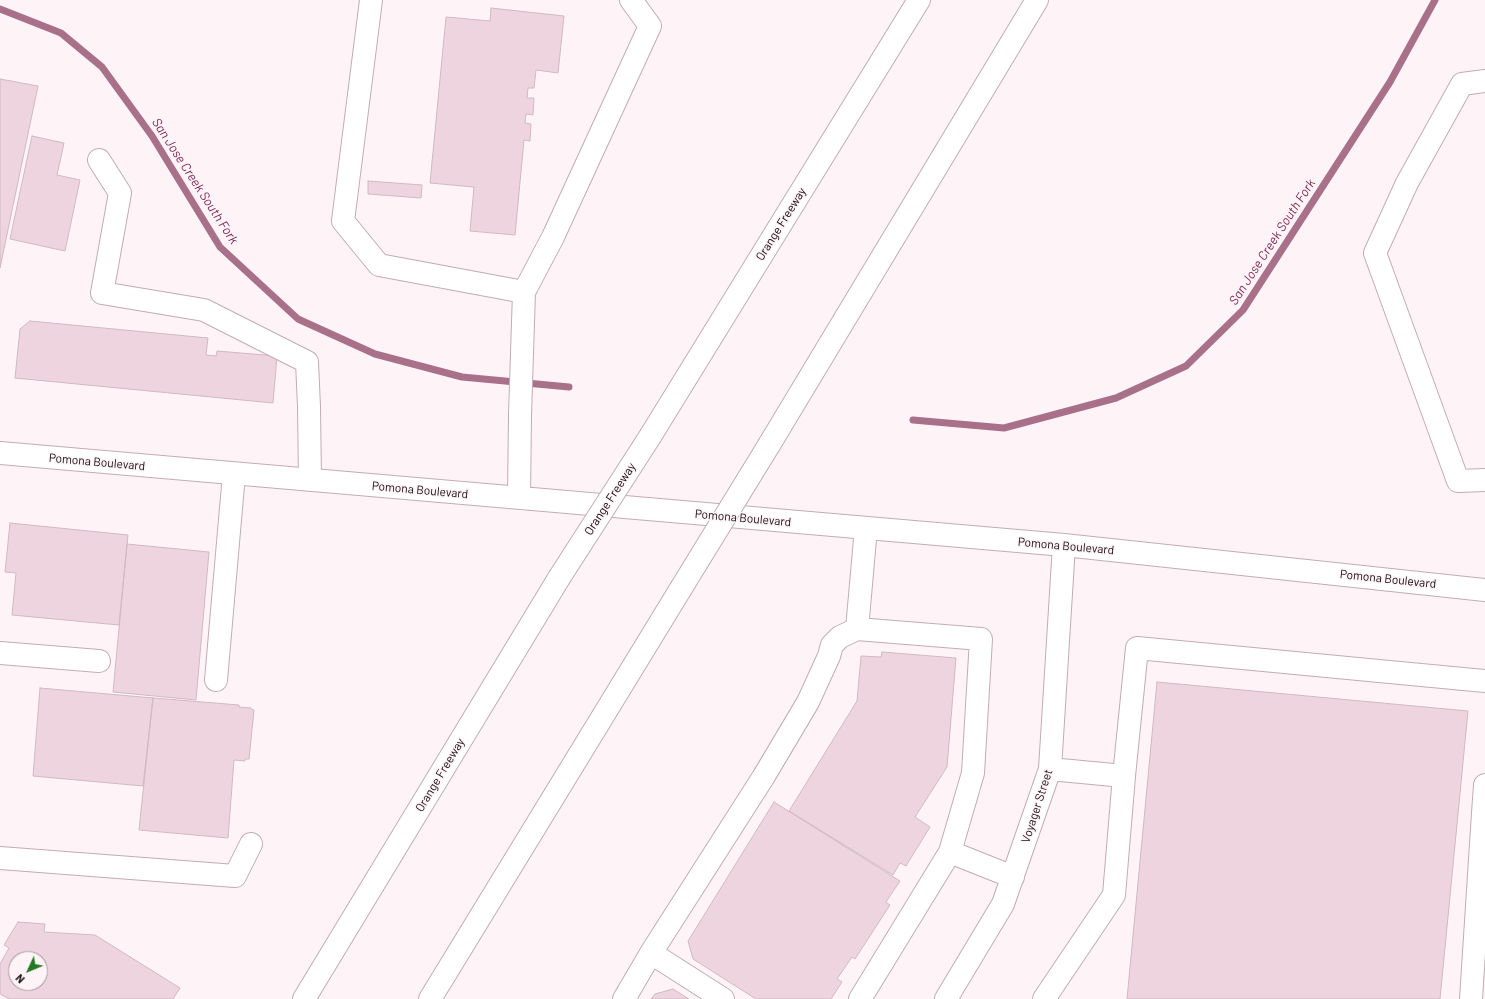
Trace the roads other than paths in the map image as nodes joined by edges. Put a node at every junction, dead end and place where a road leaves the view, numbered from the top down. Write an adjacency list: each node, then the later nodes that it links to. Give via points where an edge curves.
1 (372, 0): 7 (main road, via 343,221 379,265)
2 (632, 0): 7 (main road, via 650,26 554,237)
3 (919, 0): 30 (main road, Orange Freeway, bridge, via 651,435 559,578)
4 (1037, 0): 31 (main road, bridge, via 769,445)
5 (1485, 81): 11 (main road, via 1462,84 1408,183 1375,254 1458,481)
6 (98, 160): 10 (main road, via 120,194 102,292 204,310 307,362)
7 (524, 292): 12 (main road)
8 (0, 453): 9 (main road, Pomona Boulevard)
9 (234, 474): 10 (main road, Pomona Boulevard); 19 (main road)
10 (310, 480): 12 (main road, Pomona Boulevard)
11 (1485, 480)
12 (519, 498): 13 (main road, Pomona Boulevard)
13 (866, 528): 14 (main road, Pomona Boulevard); 16 (main road)
14 (1064, 545): 15 (main road, Pomona Boulevard); 21 (main road, Voyager Street)
15 (1485, 590)
16 (857, 629): 26 (main road, via 982,639 973,773); 29 (main road, via 840,637 832,645 808,702)
17 (0, 653): 18 (main road)
18 (99, 661)
19 (216, 680)
20 (1485, 681): 22 (main road, via 1137,648)
21 (1050, 769): 22 (main road); 28 (main road, Voyager Street)
22 (1124, 776): 36 (main road, via 1114,895)
23 (1485, 785): 24 (main road)
24 (1484, 813): 37 (main road)
25 (251, 844): 27 (main road, via 235,876)
26 (950, 852): 28 (main road); 34 (main road)
27 (0, 858)
28 (1013, 877): 35 (main road, Voyager Street, via 1003,904)
29 (651, 953): 32 (main road); 33 (main road)
30 (304, 999)
31 (430, 999)
32 (624, 999)
33 (723, 999)
34 (860, 999)
35 (946, 999)
36 (1044, 999)
37 (1471, 999)

